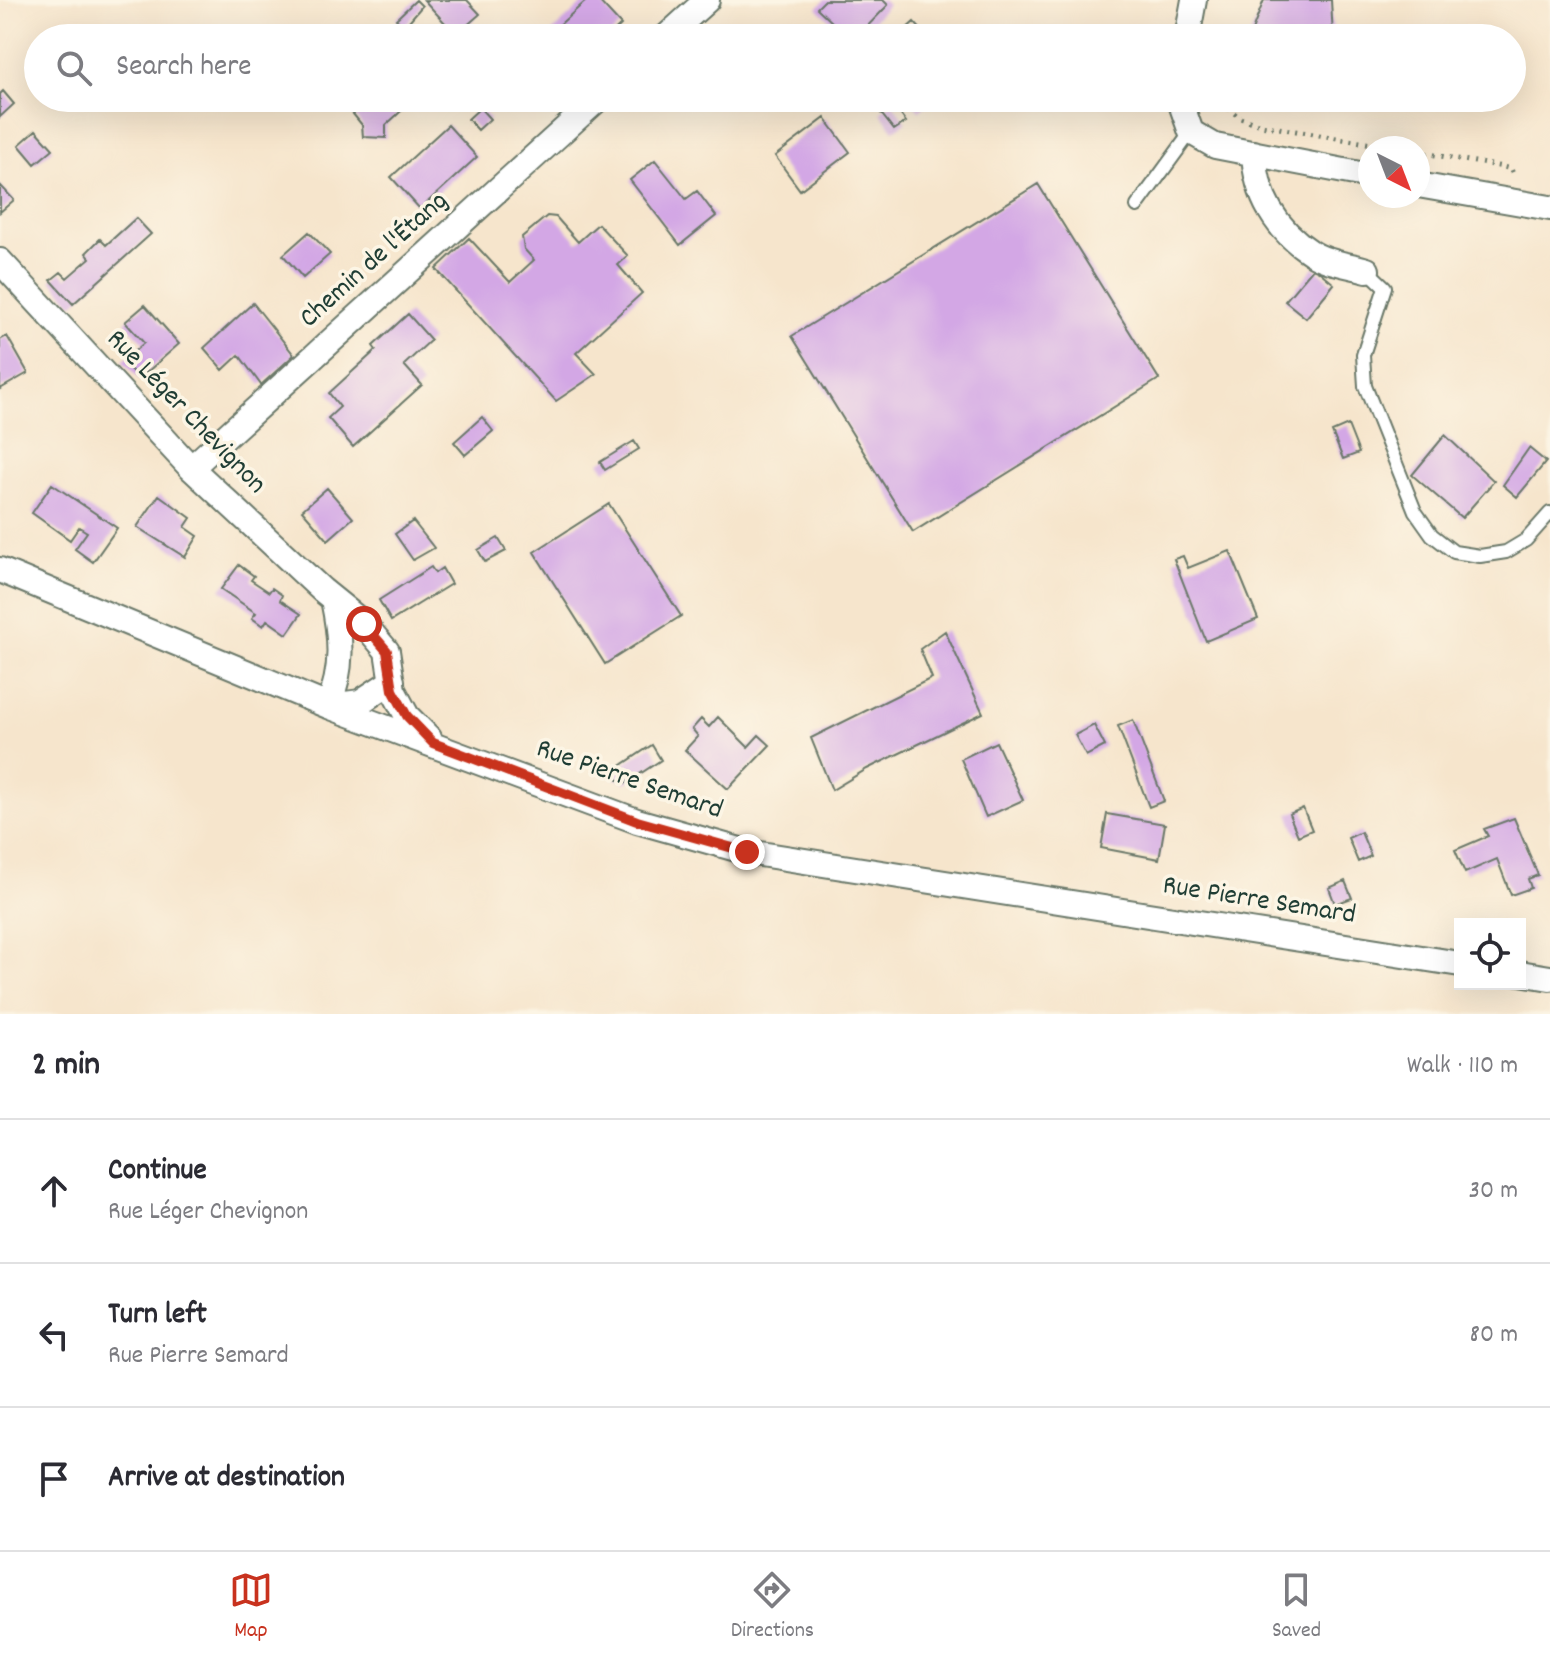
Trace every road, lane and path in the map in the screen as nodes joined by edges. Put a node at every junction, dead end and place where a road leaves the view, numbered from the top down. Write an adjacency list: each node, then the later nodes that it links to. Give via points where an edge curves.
1 (707, 0): 3 (street)
2 (1194, 0): 4 (street)
3 (680, 24)
4 (1190, 24)
5 (584, 112): 17 (street, Chemin de l'Étang)
6 (1184, 112): 8 (street)
7 (1232, 112): 9 (path, via 1261,125)
8 (1191, 132): 10 (street, via 1215,146); 13 (lane)
9 (1358, 142)
10 (1254, 153): 11 (street); 16 (street, via 1255,174 1269,213 1314,255)
11 (1358, 174)
12 (1430, 187): 14 (street)
13 (1137, 206)
14 (1550, 208)
15 (0, 261): 17 (street, Rue Léger Chevignon)
16 (1367, 270): 18 (lane, via 1385,287 1363,355 1365,386 1415,511 1432,535 1454,552 1506,552 1526,540)
17 (191, 468): 20 (street, Rue Léger Chevignon)
18 (1550, 513)
19 (0, 570): 22 (street, Rue Pierre Semard)
20 (333, 599): 21 (street, Rue Léger Chevignon, via 387,651); 22 (street, via 340,667)
21 (392, 681): 22 (street, via 360,702); 23 (street, Rue Léger Chevignon, via 407,716)
22 (328, 706): 23 (street, Rue Pierre Semard)
23 (433, 743): 24 (street, Rue Pierre Semard, via 637,821 747,852)
24 (1454, 963)
25 (1526, 974): 26 (street)
26 (1550, 978)

